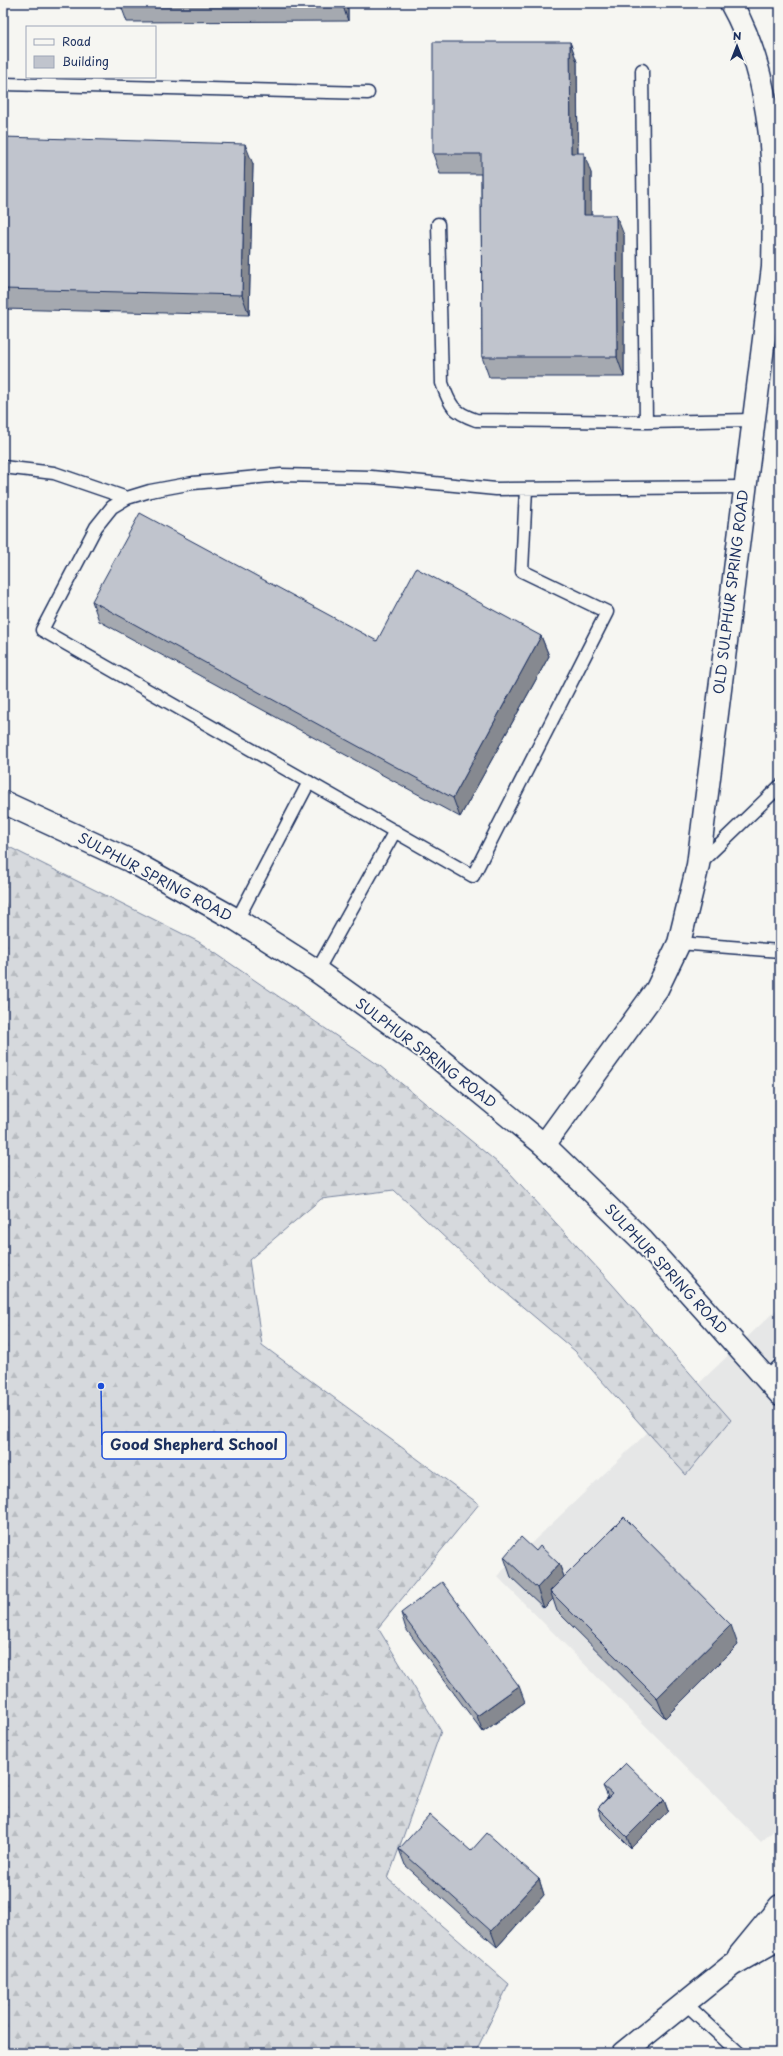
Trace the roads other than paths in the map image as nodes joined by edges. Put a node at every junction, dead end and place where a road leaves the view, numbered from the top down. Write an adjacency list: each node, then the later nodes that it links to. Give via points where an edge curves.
1 (731, 3): 6 (main road, OLD SULPHUR SPRING ROAD, via 741,21 758,66 770,125 775,202 773,267)
2 (642, 70): 7 (lane)
3 (3, 84): 4 (lane)
4 (368, 93)
5 (438, 224): 7 (lane, via 442,383 449,401 460,414 476,420)
6 (753, 420): 7 (lane); 9 (main road, OLD SULPHUR SPRING ROAD)
7 (646, 422)
8 (3, 467): 11 (lane, via 54,473)
9 (744, 487): 10 (lane); 16 (main road, OLD SULPHUR SPRING ROAD)
10 (526, 489): 11 (lane, via 496,489 371,477 281,475 193,483); 15 (lane, via 522,571 607,612 473,876)
11 (127, 498): 12 (lane, via 112,507 96,527 42,630)
12 (309, 782): 15 (lane); 17 (lane)
13 (780, 786): 16 (lane)
14 (3, 802): 17 (main road, SULPHUR SPRING ROAD, via 130,861)
15 (395, 831): 20 (lane)
16 (698, 865): 18 (main road, OLD SULPHUR SPRING ROAD)
17 (237, 920): 20 (main road, SULPHUR SPRING ROAD)
18 (679, 943): 19 (lane); 21 (main road, OLD SULPHUR SPRING ROAD, via 657,989)
19 (780, 951)
20 (317, 971): 21 (main road, SULPHUR SPRING ROAD, via 432,1054)
21 (544, 1145): 22 (main road, SULPHUR SPRING ROAD, via 643,1240)
22 (776, 1379)
23 (780, 1906): 25 (main road)
24 (780, 1938): 25 (main road)
25 (732, 1965): 26 (main road)
26 (685, 2003): 27 (main road); 28 (lane)
27 (623, 2053)
28 (739, 2053)

